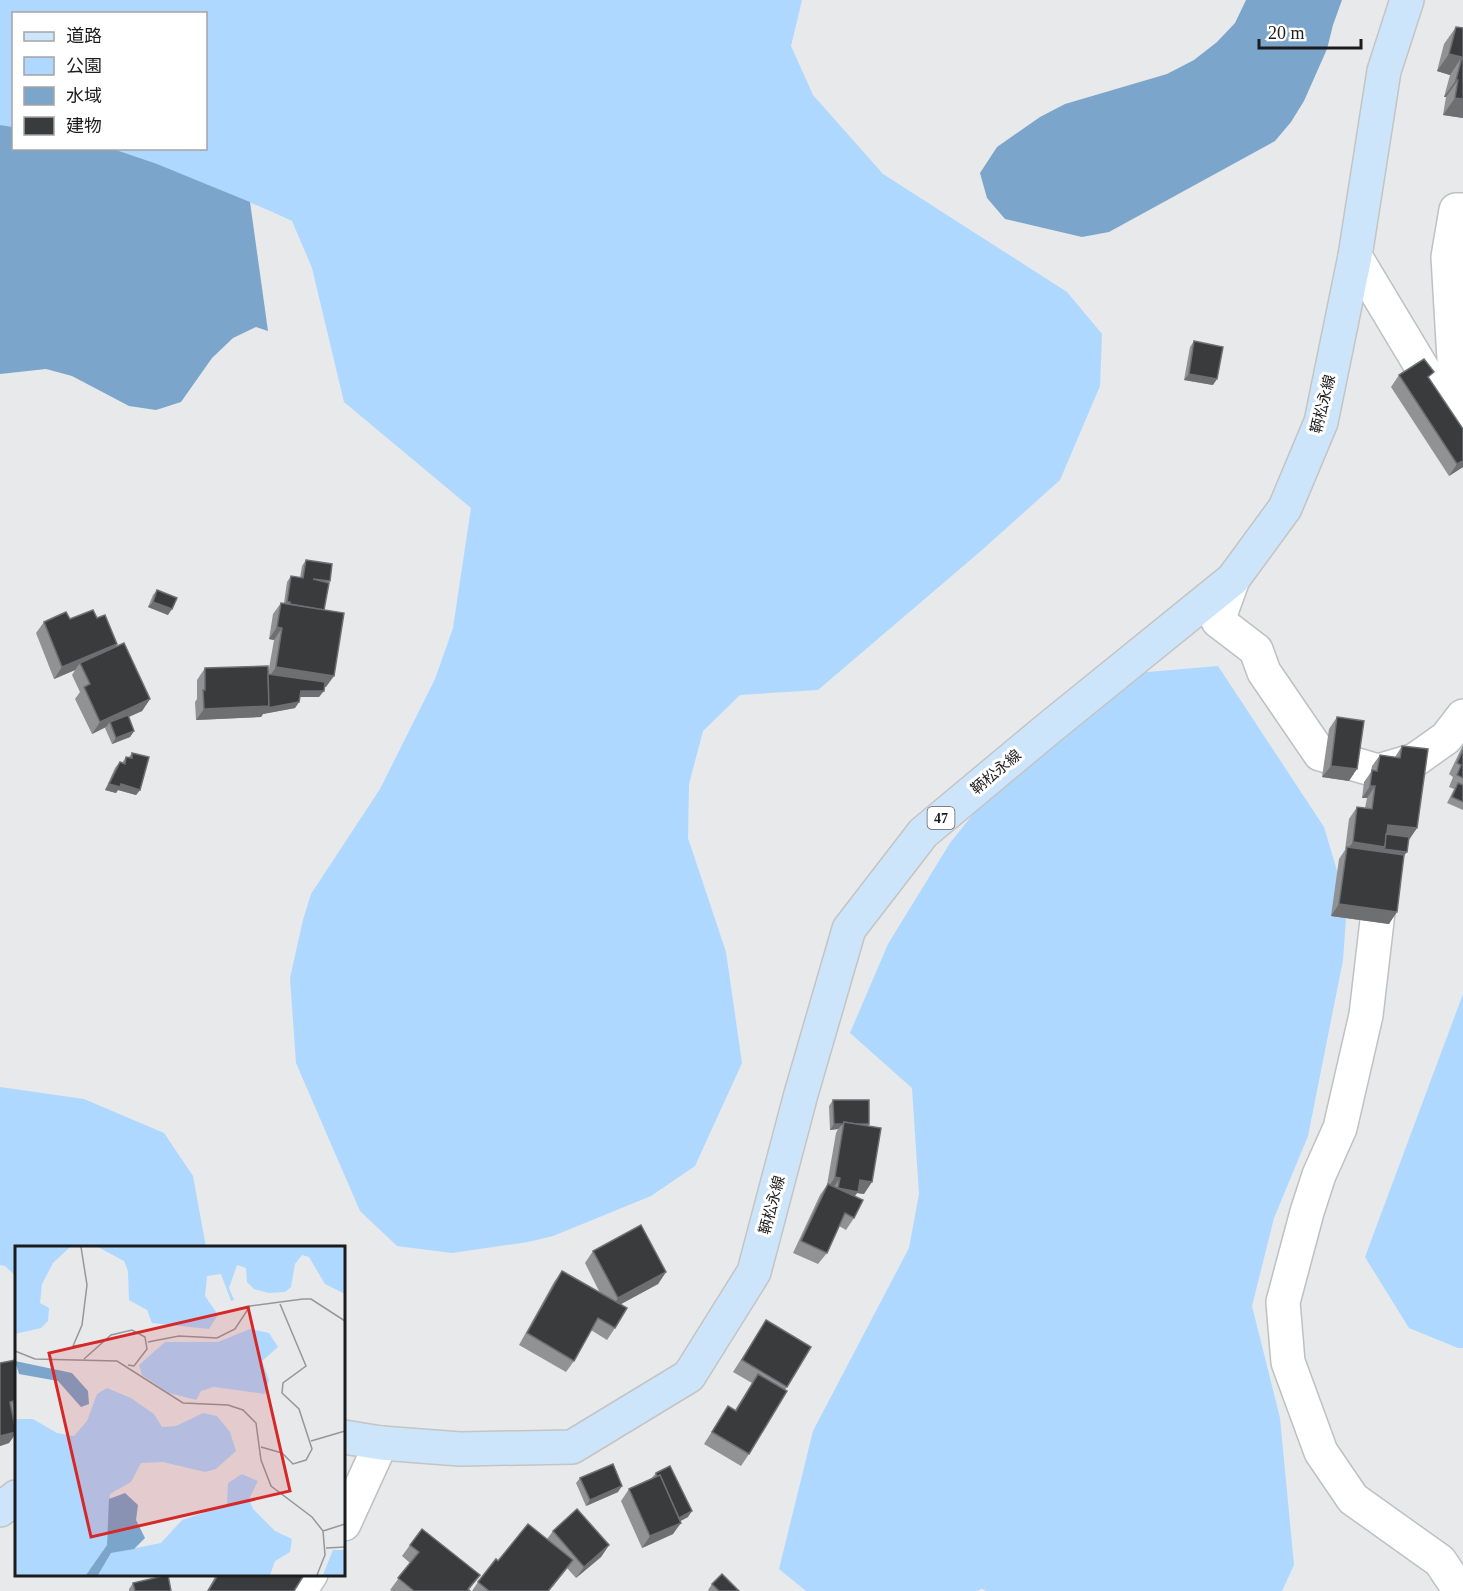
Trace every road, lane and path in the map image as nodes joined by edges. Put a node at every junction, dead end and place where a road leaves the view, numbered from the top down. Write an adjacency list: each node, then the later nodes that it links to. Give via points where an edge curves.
1 (1407, 0): 3 (main road, 鞆松永線 / 47, via 1384,71)
2 (1463, 210): 4 (street, via 1456,210 1448,257)
3 (1354, 256): 4 (street); 5 (main road, 鞆松永線 / 47, via 1321,422 1285,508)
4 (1460, 433)
5 (1233, 579): 7 (street, via 1218,621 1257,650 1264,672 1320,754); 11 (main road, 鞆松永線 / 47, via 923,833 849,928 754,1272 689,1376 572,1447 460,1449)
6 (1463, 716): 7 (street, via 1446,738 1415,760)
7 (1378, 771): 8 (street)
8 (1382, 805)
9 (1385, 851): 17 (street, via 1366,1015 1340,1128 1307,1212 1283,1302 1288,1362 1321,1452 1353,1498 1440,1561)
10 (345, 1437): 11 (main road, 鞆松永線 / 47)
11 (381, 1443): 14 (street)
12 (15, 1498): 13 (main road)
13 (0, 1510)
14 (345, 1522)
15 (310, 1576): 16 (street)
16 (300, 1591)
17 (1460, 1591)

